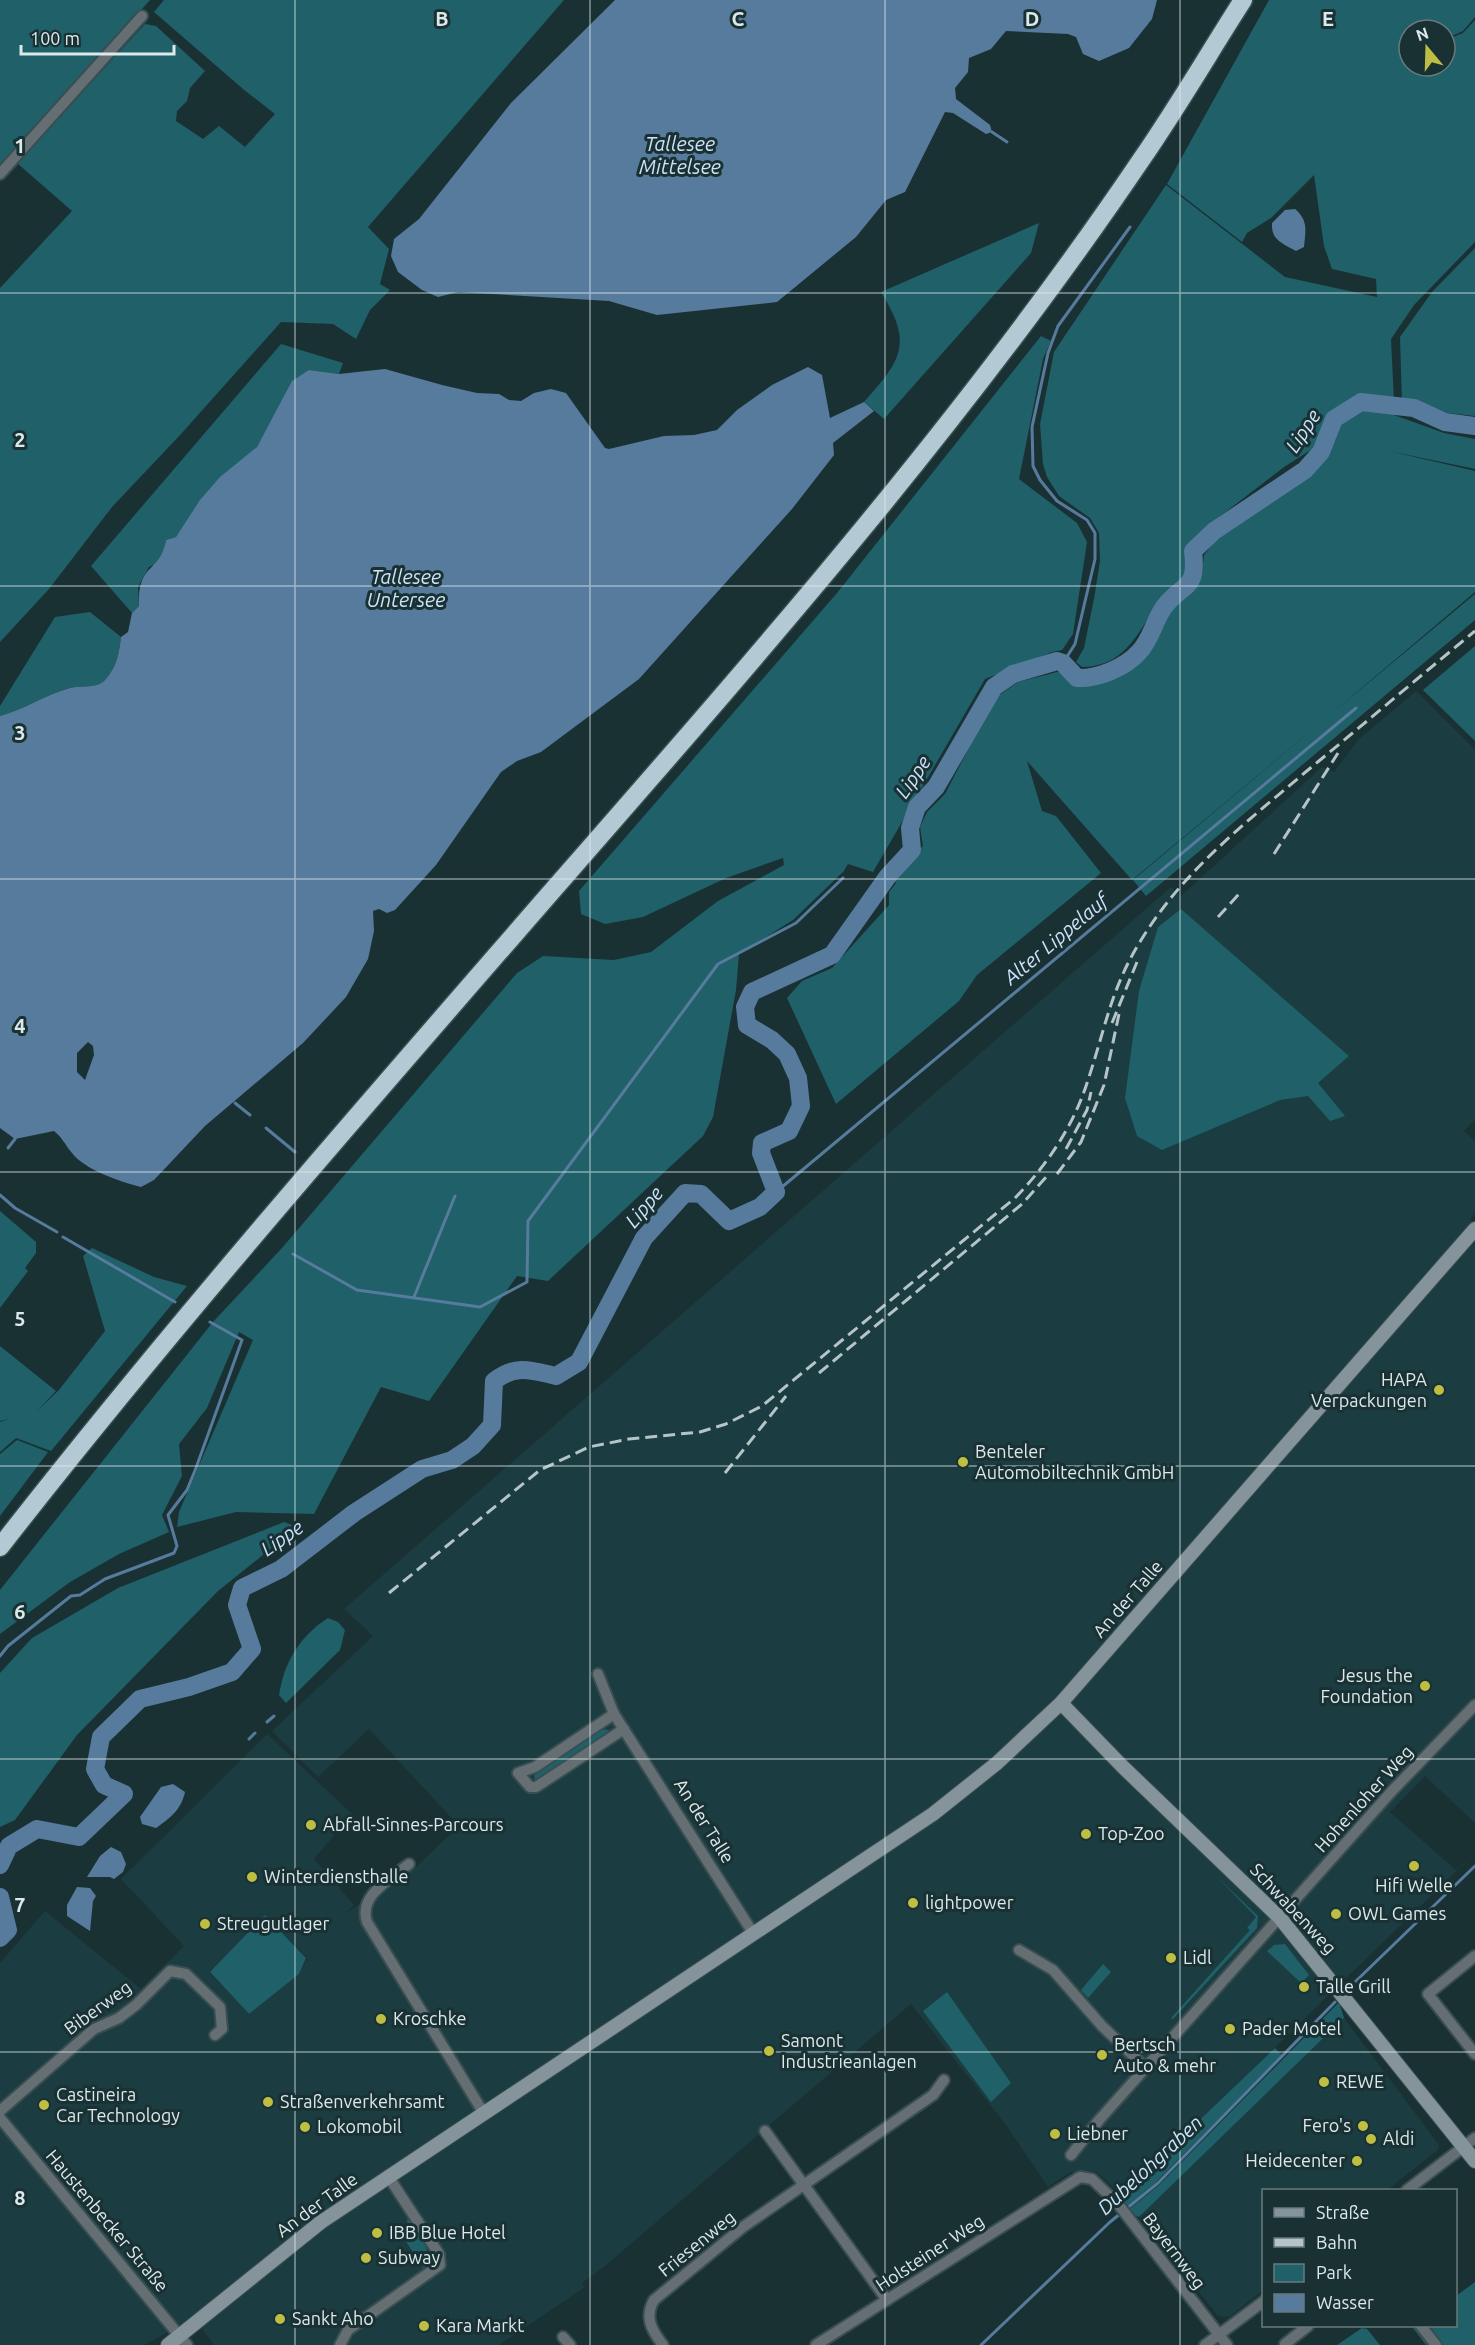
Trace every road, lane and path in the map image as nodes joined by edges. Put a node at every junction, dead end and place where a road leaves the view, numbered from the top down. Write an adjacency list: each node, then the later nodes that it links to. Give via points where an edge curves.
1 (1243, 0): 5 (highway, via 1142,160 940,432 798,608 297,1186 86,1437)
2 (142, 16): 3 (street)
3 (0, 174)
4 (1475, 1229): 7 (street, An der Talle)
5 (0, 1547)
6 (598, 1674): 9 (street, An der Talle)
7 (1061, 1703): 12 (street, Schwabenweg); 13 (street, An der Talle, via 997,1763 933,1814)
8 (1475, 1705): 12 (street, Hohenloher Weg, via 1391,1792)
9 (614, 1714): 10 (street, An der Talle); 10 (street, via 521,1777 536,1787)
10 (624, 1729): 13 (street, An der Talle)
11 (409, 1864): 21 (street, via 368,1897 363,1911)
12 (1280, 1918): 18 (street); 24 (street, Schwabenweg)
13 (753, 1933): 21 (street, An der Talle)
14 (1019, 1950): 18 (street, via 1053,1970 1102,2026)
15 (1475, 1956): 17 (street, via 1428,1994)
16 (215, 2035): 20 (street, Biberweg, via 222,2029 220,2007 186,1974 170,1971 136,2005 94,2030)
17 (1475, 2054)
18 (1146, 2067): 25 (street)
19 (944, 2080): 28 (street, Friesenweg, via 933,2095)
20 (0, 2111)
21 (483, 2112): 27 (street, An der Talle)
22 (0, 2118): 35 (street, Haustenbecker Straße)
23 (765, 2132): 28 (street)
24 (1469, 2143): 26 (street, Schwabenweg); 30 (street)
25 (1071, 2156)
26 (1475, 2161)
27 (388, 2176): 35 (street, An der Talle, via 321,2222); 39 (street, via 439,2254 440,2265 348,2330)
28 (804, 2186): 31 (street); 40 (street, Friesenweg, via 743,2227 654,2300 648,2318)
29 (1060, 2188): 31 (street, Holsteiner Weg); 36 (street, Bayernweg, via 1080,2177 1092,2179 1121,2208)
30 (1408, 2189)
31 (887, 2300): 41 (street, Holsteiner Weg)
32 (1262, 2302): 36 (street)
33 (1306, 2327): 37 (street)
34 (1422, 2327): 43 (street)
35 (183, 2340): 38 (street, An der Talle)
36 (1223, 2340): 42 (street)
37 (1285, 2344)
38 (168, 2345)
39 (340, 2345)
40 (663, 2345)
41 (816, 2345)
42 (1205, 2345)
43 (1436, 2345)

